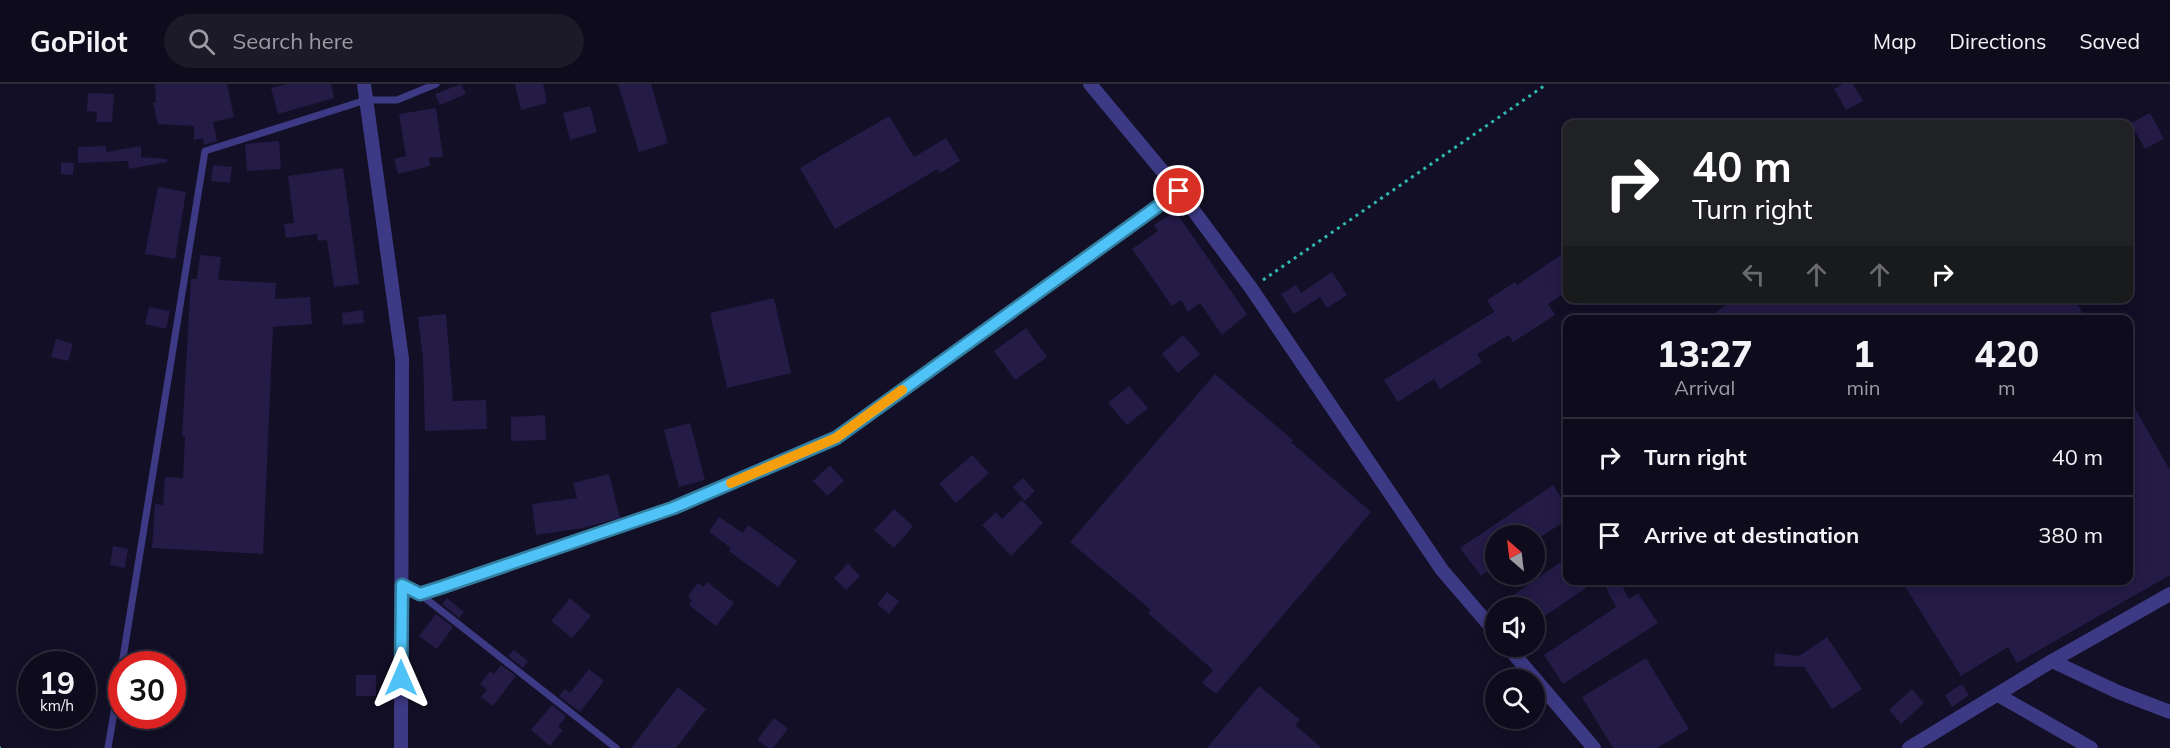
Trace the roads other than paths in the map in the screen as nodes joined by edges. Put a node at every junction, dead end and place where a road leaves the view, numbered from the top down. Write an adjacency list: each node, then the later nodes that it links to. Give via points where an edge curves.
1 (364, 84): 4 (street)
2 (436, 84): 4 (lane, via 397,100)
3 (1090, 84): 5 (street)
4 (366, 100): 6 (street, via 402,359); 10 (lane, via 205,151)
5 (1179, 191): 7 (lane, via 836,438 673,508); 9 (street, via 1251,288 1442,570)
6 (402, 585): 7 (lane); 17 (street)
7 (420, 594): 18 (lane)
8 (2170, 594): 12 (street)
9 (1485, 620)
10 (124, 651)
11 (1516, 657): 19 (street)
12 (2052, 662): 13 (street); 14 (street)
13 (1998, 695): 20 (street); 21 (street)
14 (2170, 712)
15 (111, 729): 16 (lane)
16 (108, 748)
17 (401, 748)
18 (616, 748)
19 (1594, 748)
20 (1909, 748)
21 (2091, 748)

